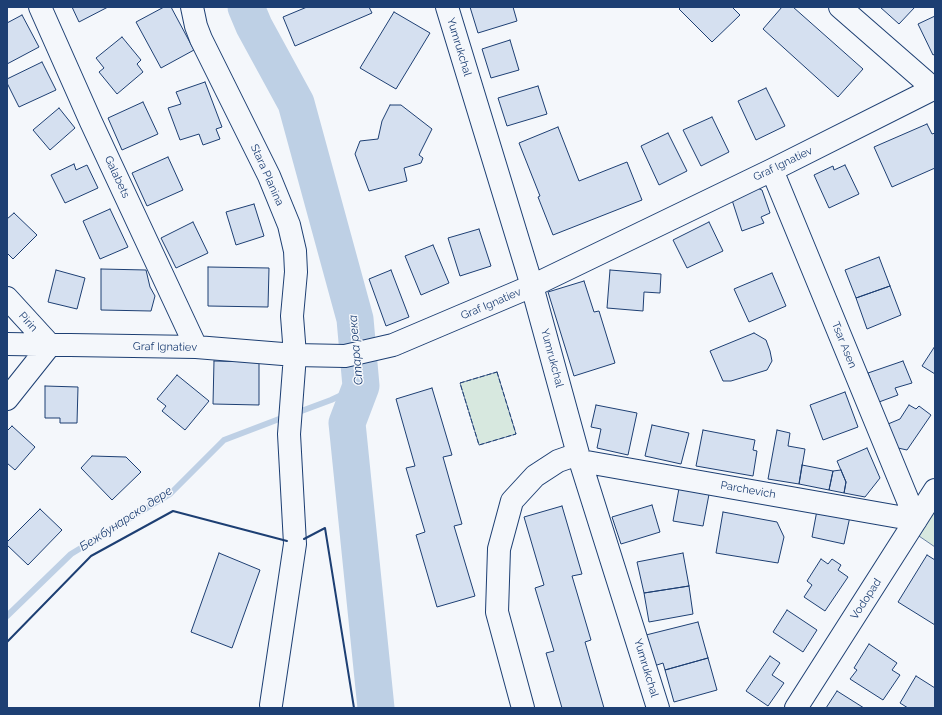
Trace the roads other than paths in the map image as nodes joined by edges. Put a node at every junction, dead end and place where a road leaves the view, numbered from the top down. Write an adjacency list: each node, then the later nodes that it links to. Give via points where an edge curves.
1 (40, 7): 11 (street, Galabets)
2 (192, 7): 12 (street, Stara Planina, via 201,39 269,176 289,225 295,251 296,272 292,316)
3 (447, 7): 7 (street, Yumrukchal)
4 (840, 7): 5 (street)
5 (934, 89): 6 (street, Graf Ignatiev)
6 (772, 170): 7 (street, Graf Ignatiev); 16 (street, Tsar Asen)
7 (532, 286): 12 (street, Graf Ignatiev, via 393,345 345,356); 14 (street, Yumrukchal)
8 (7, 298): 10 (street, Pirin)
9 (7, 344): 10 (street, Graf Ignatiev)
10 (50, 345): 11 (street, Graf Ignatiev); 13 (street)
11 (196, 346): 12 (street, Graf Ignatiev)
12 (295, 355): 17 (street, Stara Planina, via 289,434 295,544)
13 (7, 399)
14 (579, 457): 16 (street, Parchevich); 18 (street, via 558,460 535,476 512,501 499,549 497,612); 19 (street, Yumrukchal)
15 (935, 490): 16 (street, Vodopad)
16 (916, 520): 20 (street, Vodopad)
17 (271, 706)
18 (523, 708)
19 (658, 708)
20 (796, 708)

